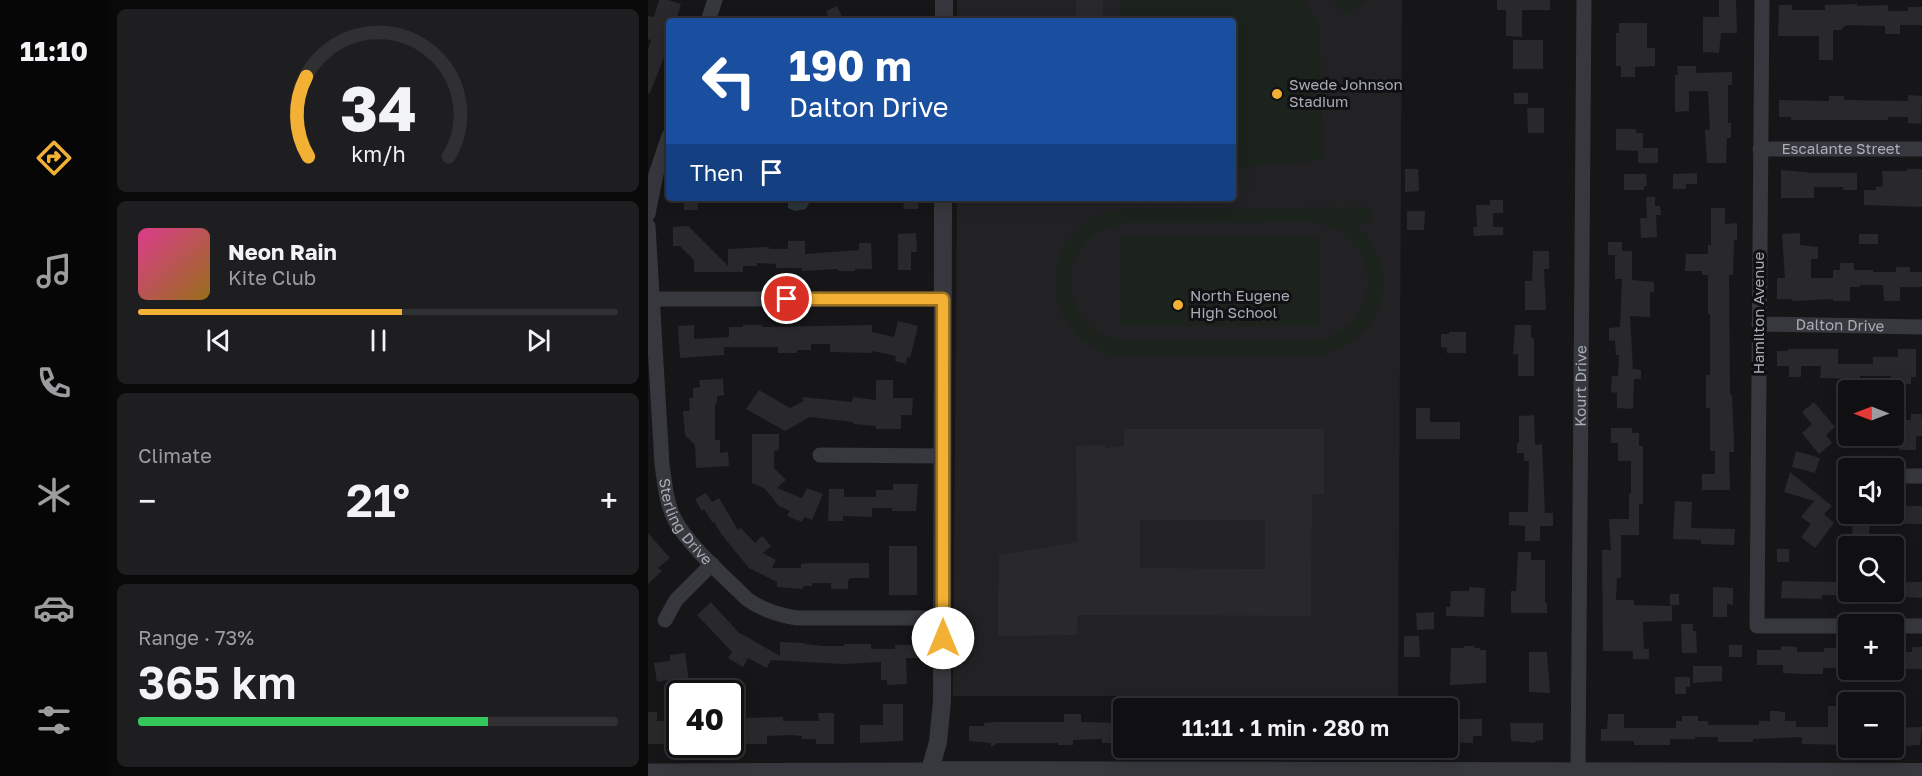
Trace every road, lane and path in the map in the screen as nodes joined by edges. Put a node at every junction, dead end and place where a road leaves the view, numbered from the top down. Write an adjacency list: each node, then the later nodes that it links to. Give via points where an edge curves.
1 (715, 0): 5 (street)
2 (945, 0): 6 (street)
3 (1584, 0): 28 (street, Kourt Drive)
4 (1762, 0): 8 (street, Hamilton Avenue)
5 (709, 18)
6 (944, 18)
7 (666, 146): 11 (street)
8 (1760, 149): 9 (street, Escalante Street); 15 (street, Hamilton Avenue)
9 (1922, 149)
10 (943, 201): 14 (street)
11 (648, 214)
12 (648, 226): 13 (street, Sterling Drive)
13 (652, 299): 14 (street); 21 (street, Sterling Drive, via 662,465 668,500 678,525)
14 (943, 299): 18 (street)
15 (1759, 324): 16 (street, Dalton Drive); 24 (street, Hamilton Avenue, via 1757,626)
16 (1922, 327)
17 (820, 455): 18 (street)
18 (943, 456): 22 (street)
19 (1904, 476): 20 (street)
20 (1922, 476)
21 (712, 564): 22 (street, Sterling Drive, via 747,599 779,615); 23 (street, via 676,600)
22 (943, 618): 31 (street, via 941,721)
23 (665, 620)
24 (1838, 626)
25 (1904, 626): 26 (street)
26 (1922, 626)
27 (648, 771): 30 (street)
28 (1578, 772): 33 (street); 34 (street)
29 (1922, 772): 34 (street)
30 (759, 773): 31 (street)
31 (929, 773): 32 (street)
32 (1245, 774): 33 (street)
33 (1399, 774)
34 (1848, 774)

